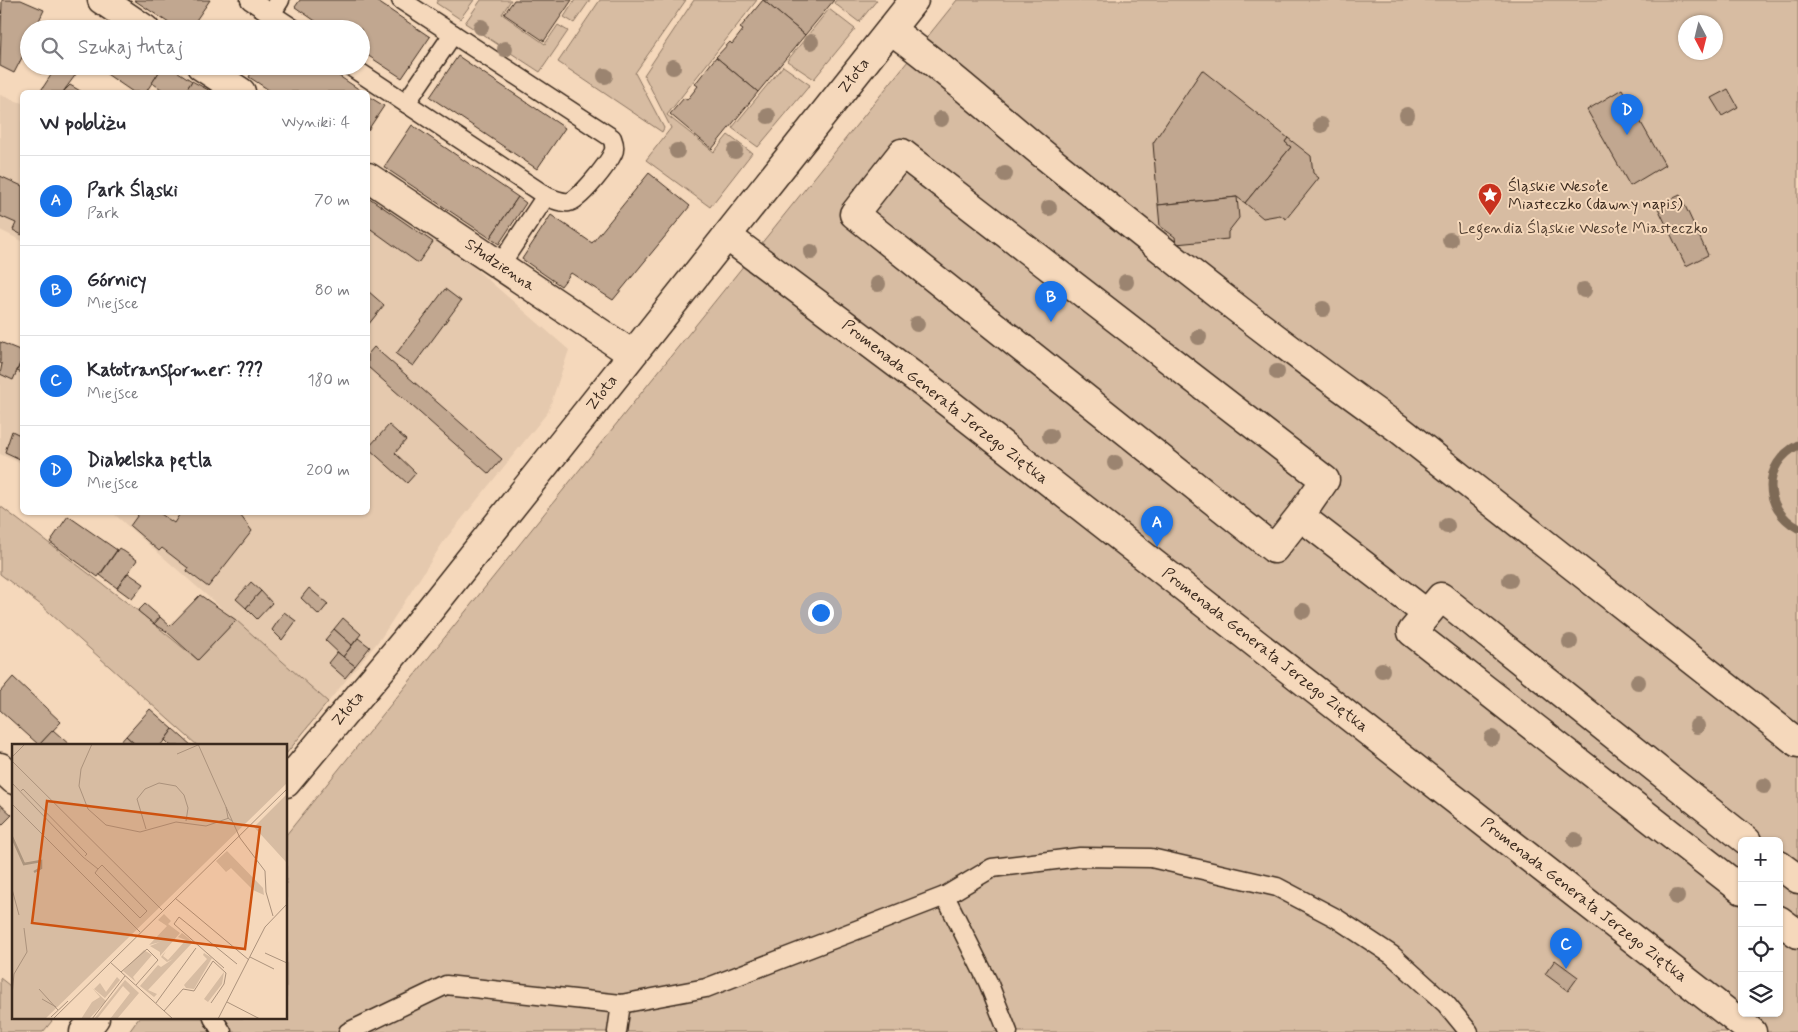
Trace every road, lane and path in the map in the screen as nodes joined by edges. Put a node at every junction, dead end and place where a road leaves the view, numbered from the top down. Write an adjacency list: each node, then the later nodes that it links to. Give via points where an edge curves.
1 (102, 0): 6 (street)
2 (250, 0): 5 (lane)
3 (401, 0): 9 (lane)
4 (914, 0): 8 (street, Złota)
5 (276, 7): 7 (lane)
6 (132, 20)
7 (287, 20)
8 (891, 30): 16 (street, Złota); 21 (street, via 1075,171 1358,400)
9 (454, 34): 13 (lane); 15 (lane, via 612,138 613,153 580,197 561,202)
10 (215, 75): 12 (street)
11 (364, 75): 13 (lane)
12 (238, 90)
13 (406, 103): 15 (lane)
14 (370, 178): 17 (street, Studzienna)
15 (546, 196): 17 (lane)
16 (727, 236): 18 (street, Złota); 41 (street, Promenada Generała Jerzego Ziętka, via 947,402)
17 (500, 265): 18 (street, Studzienna)
18 (632, 354): 24 (street, Złota, via 405,641)
19 (1300, 516): 19 (street, via 1325,480 902,153 854,214 1274,549); 20 (street)
20 (1426, 613): 25 (street, via 1441,598); 28 (street, via 1412,632)
21 (1798, 743)
22 (0, 767): 23 (street)
23 (12, 778)
24 (288, 781)
25 (1743, 837)
26 (1783, 868): 27 (street)
27 (1798, 879)
28 (1738, 887)
29 (944, 896): 32 (lane, via 706,988); 39 (lane, via 988,982); 40 (lane, via 992,868 1080,857 1151,858 1277,887 1336,918 1392,955 1446,1004)
30 (1783, 923): 31 (street)
31 (1798, 934)
32 (621, 1004): 37 (lane, via 446,985); 38 (lane)
33 (93, 1020): 35 (street)
34 (214, 1020): 36 (lane)
35 (84, 1032)
36 (222, 1032)
37 (348, 1032)
38 (617, 1032)
39 (1008, 1032)
40 (1469, 1032)
41 (1752, 1032)

